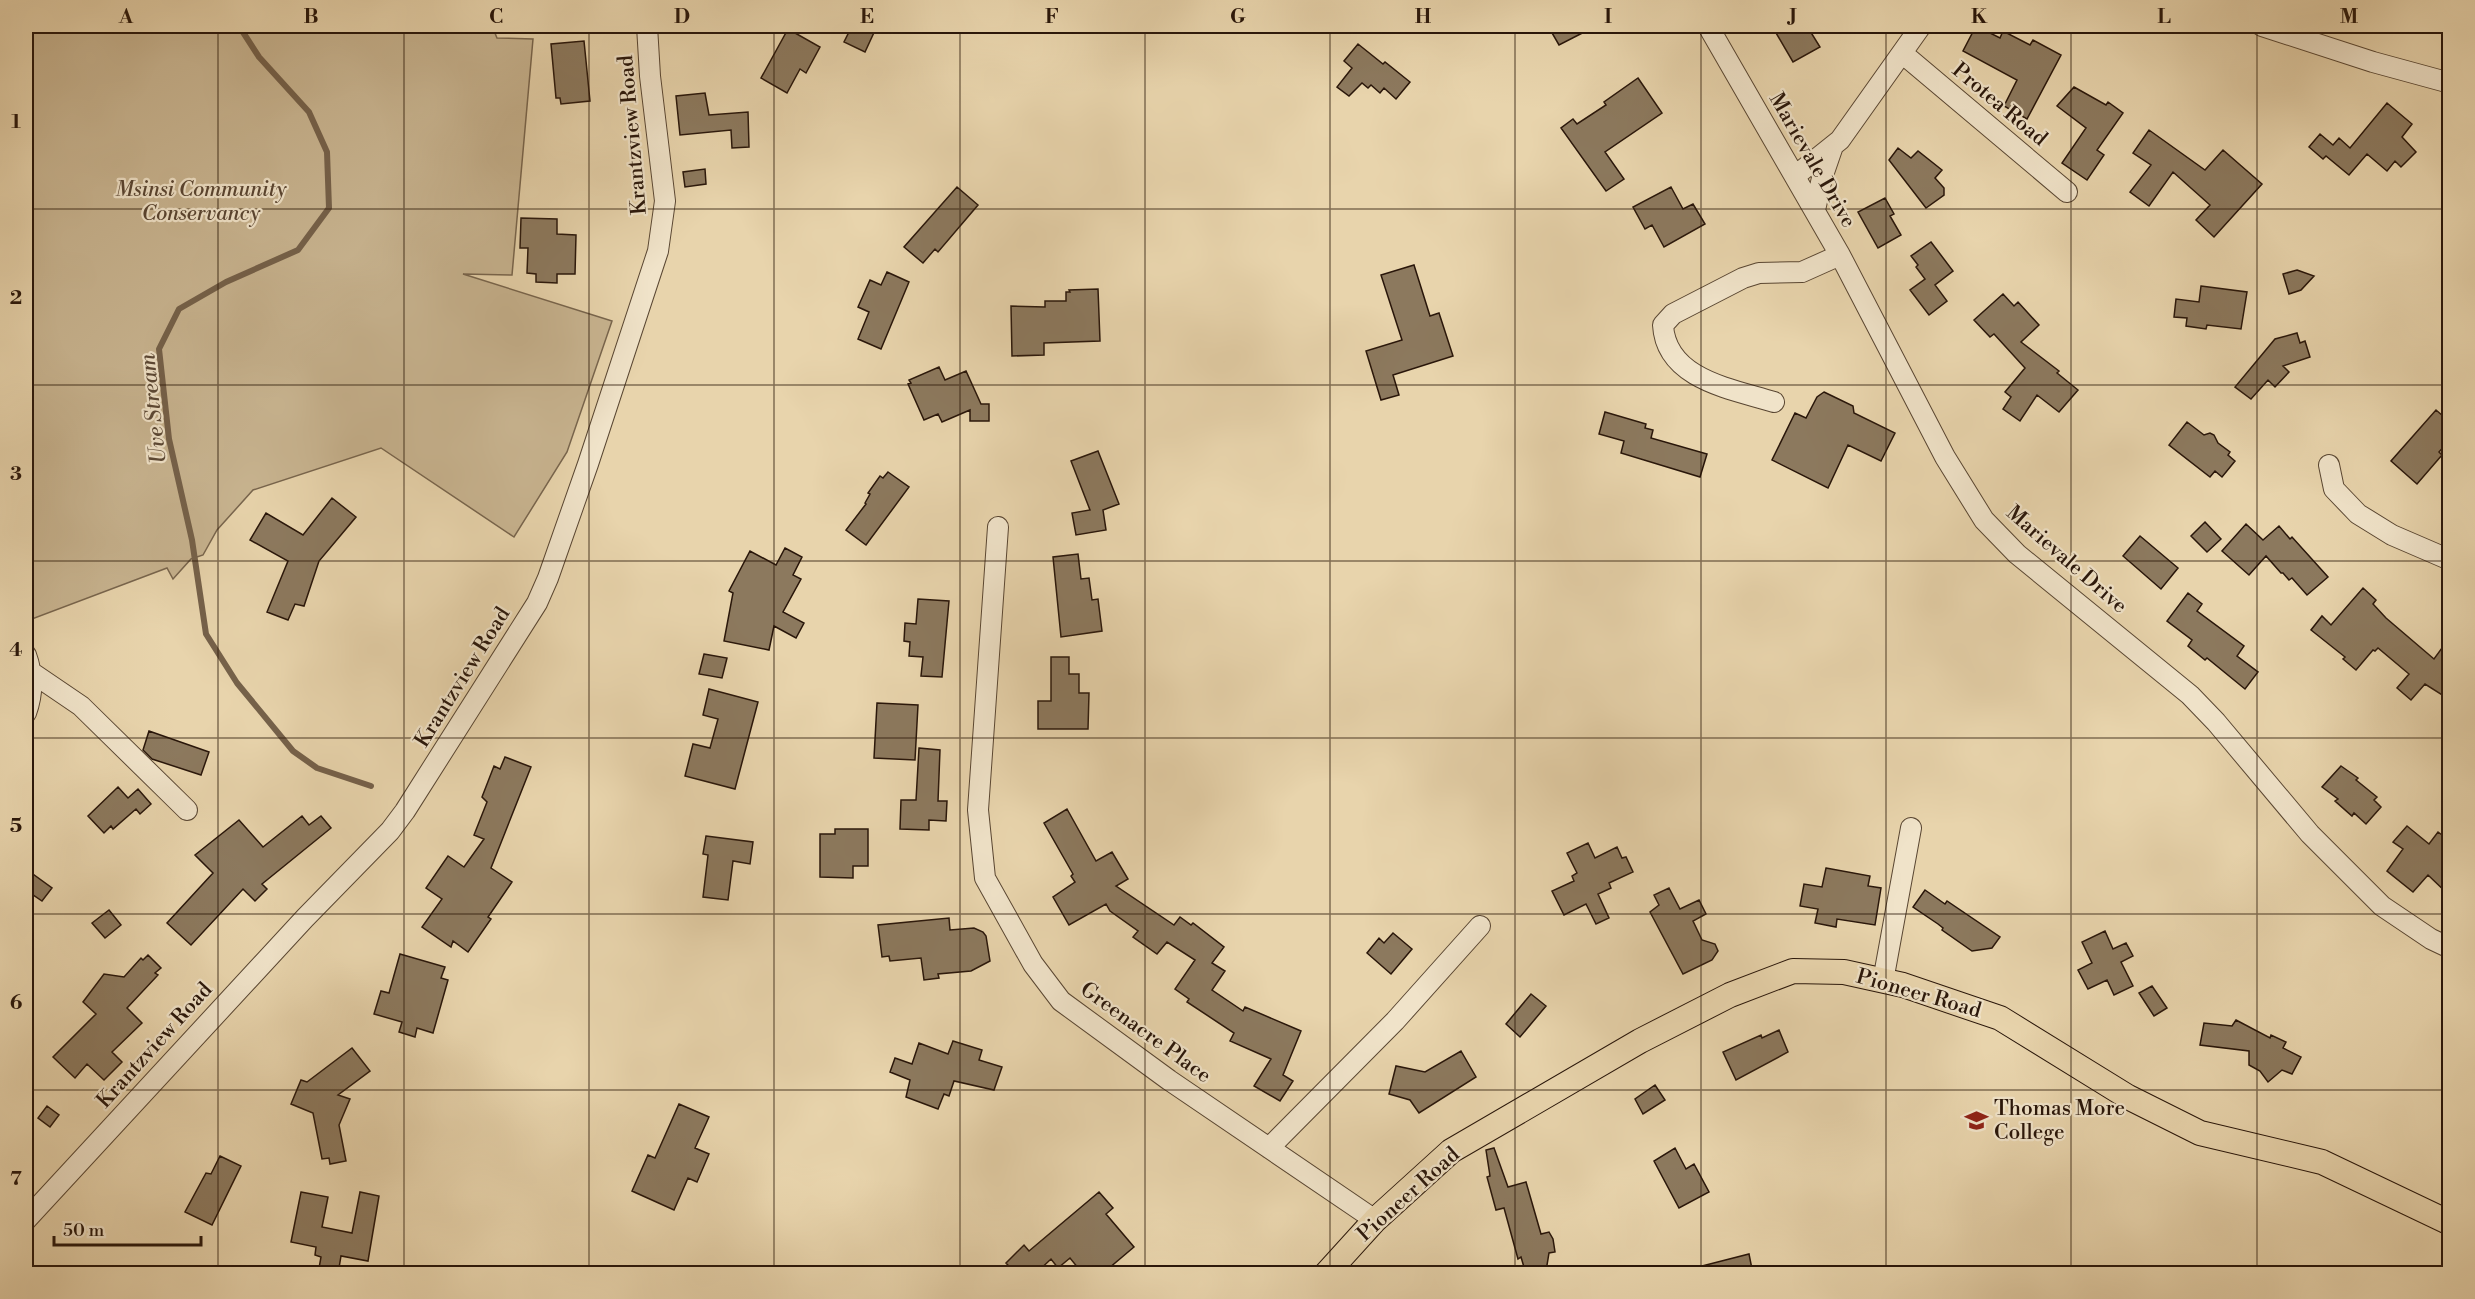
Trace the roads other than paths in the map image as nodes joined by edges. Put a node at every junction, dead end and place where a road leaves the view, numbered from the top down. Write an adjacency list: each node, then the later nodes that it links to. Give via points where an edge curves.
1 (647, 26): 24 (street, Krantzview Road, via 665,190 662,231 600,430 537,603 390,831 296,927)
2 (1708, 26): 8 (street, Marievale Drive)
3 (1921, 26): 5 (street)
4 (2262, 26): 6 (street)
5 (1902, 53): 7 (street); 9 (street, Protea Road)
6 (2450, 83)
7 (1833, 146): 8 (street); 10 (street)
8 (1795, 176): 10 (street, Marievale Drive)
9 (2067, 192)
10 (1815, 210): 11 (street, Marievale Drive)
11 (1840, 255): 12 (street, via 1802,272 1759,273 1743,278 1673,314 1664,325 1664,339 1670,351 1703,380); 21 (street, Marievale Drive, via 1945,458 1984,520 2017,554 2190,695 2310,834 2382,906)
12 (1774, 402)
13 (2329, 465): 15 (street, via 2334,489 2358,514 2392,535)
14 (998, 527): 23 (street, Greenacre Place, via 978,810 985,878 1033,964 1061,1001)
15 (2450, 560)
16 (28, 664): 17 (street, via 32,689); 18 (street, via 81,706)
17 (26, 712)
18 (187, 810)
19 (1911, 828): 22 (street)
20 (1480, 926): 23 (street, via 1395,1021)
21 (2450, 948)
22 (1883, 981): 25 (main road, Pioneer Road, via 1844,972 1793,972 1730,995 1640,1041 1451,1151); 26 (main road, Pioneer Road, via 2000,1018 2128,1097 2200,1133 2322,1162)
23 (1269, 1148): 25 (street, Greenacre Place)
24 (26, 1220)
25 (1375, 1220): 27 (main road, Pioneer Road)
26 (2450, 1223)
27 (1326, 1274)

